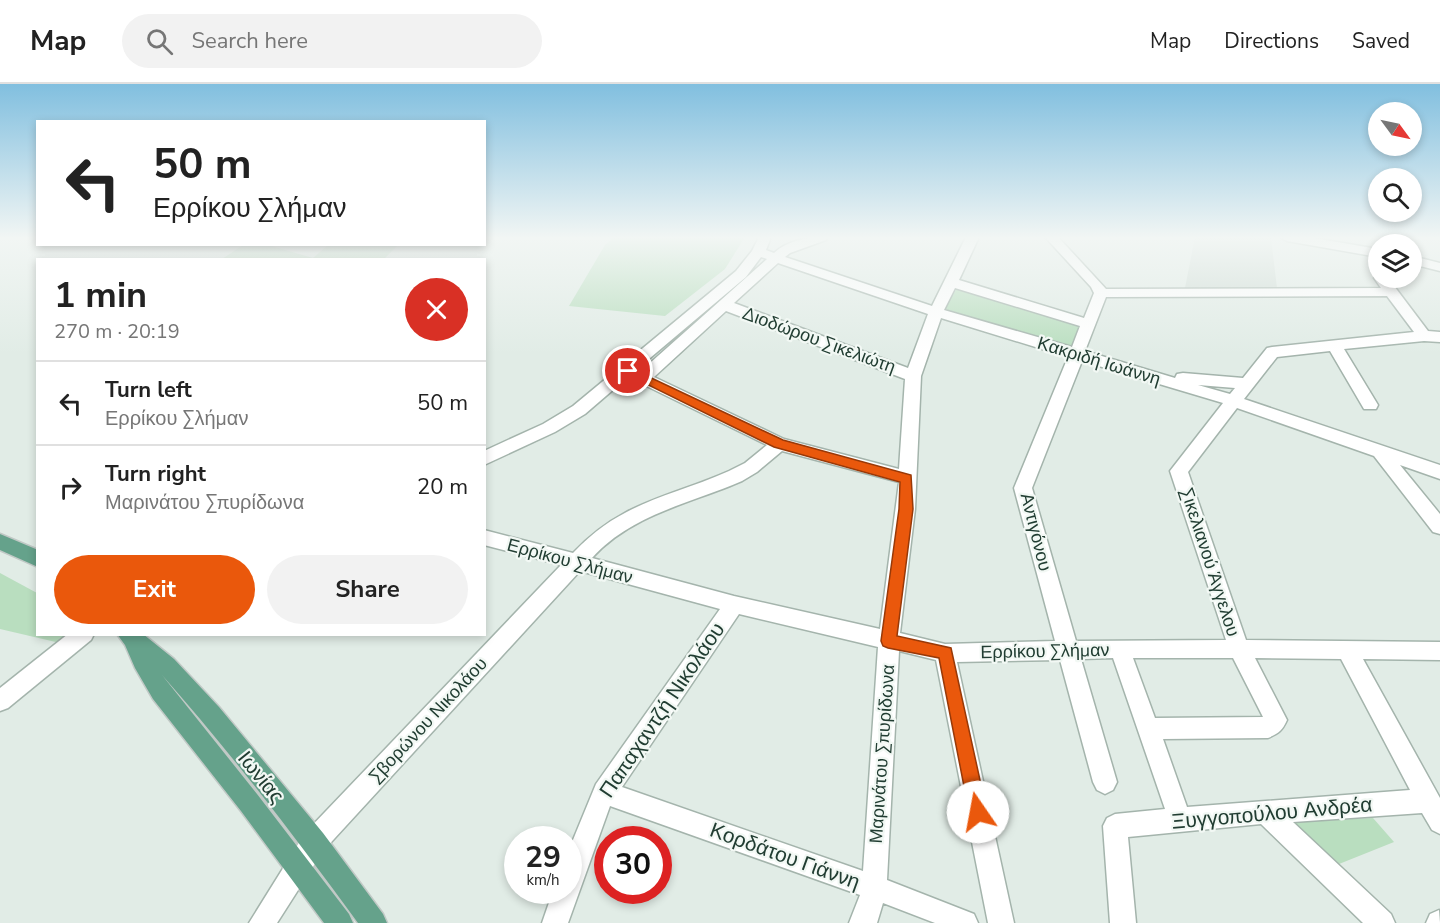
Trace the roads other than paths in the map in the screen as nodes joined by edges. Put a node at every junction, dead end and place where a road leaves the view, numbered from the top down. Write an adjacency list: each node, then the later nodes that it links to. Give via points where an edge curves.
1 (737, 276): 16 (street)
2 (757, 276): 10 (street)
3 (831, 276): 11 (street, Κακριδή Ιωάννη)
4 (953, 276): 6 (street, Μαρινάτου Σπυρίδωνα)
5 (1089, 276): 8 (street)
6 (950, 282): 11 (street, Μαρινάτου Σπυρίδωνα); 12 (street)
7 (1389, 288): 9 (street)
8 (1101, 292): 9 (street); 12 (street, Αντιγόνου)
9 (1392, 292): 13 (street)
10 (724, 305): 16 (street); 18 (street, Διοδώρου Σικελιώτη)
11 (936, 312): 15 (street, Κακριδή Ιωάννη); 18 (street, Μαρινάτου Σπυρίδωνα)
12 (1089, 324): 15 (street, Αντιγόνου)
13 (1432, 336): 14 (street, Σικελιανού Άγγελου)
14 (1334, 345): 19 (street, Σικελιανού Άγγελου, via 1272,352); 21 (street)
15 (1077, 355): 17 (street, Κακριδή Ιωάννη); 38 (street, Αντιγόνου, via 1023,488)
16 (635, 374): 22 (street); 24 (street, via 565,419)
17 (1139, 374): 19 (street); 20 (street, Κακριδή Ιωάννη)
18 (913, 376): 26 (street, Μαρινάτου Σπυρίδωνα)
19 (1246, 384): 20 (street, Σικελιανού Άγγελου)
20 (1234, 401): 23 (street, Κακριδή Ιωάννη); 37 (street, Σικελιανού Άγγελου, via 1179,471)
21 (1370, 405)
22 (779, 444): 26 (street); 31 (street, Σβορώνου Νικολάου, via 749,470 626,519)
23 (1381, 453): 25 (street, Κακριδή Ιωάννη); 27 (street)
24 (486, 458)
25 (1440, 472)
26 (907, 478): 35 (street, Μαρινάτου Σπυρίδωνα)
27 (1440, 527)
28 (486, 538): 31 (street, Ερρίκου Σλήμαν)
29 (0, 542): 30 (main road)
30 (36, 558)
31 (574, 562): 32 (street, Ερρίκου Σλήμαν); 50 (street, Σβορώνου Νικολάου)
32 (734, 604): 35 (street, Ερρίκου Σλήμαν); 45 (street, Παπαχαντζή Νικολάου)
33 (81, 636): 42 (street)
34 (131, 639): 50 (main road, Ιωνίας, via 179,677); 52 (main road, Ιωνίας, via 160,691)
35 (888, 641): 41 (street, Ερρίκου Σλήμαν); 53 (street, Μαρινάτου Σπυρίδωνα)
36 (1120, 649): 37 (street, Ερρίκου Σλήμαν); 38 (street, Ερρίκου Σλήμαν); 43 (street)
37 (1239, 649): 39 (street, Ερρίκου Σλήμαν); 43 (street, via 1276,720 1273,725)
38 (1067, 650): 41 (street, Ερρίκου Σλήμαν); 44 (street, Αντιγόνου)
39 (1347, 650): 40 (street, Ερρίκου Σλήμαν); 46 (street)
40 (1440, 651)
41 (945, 652): 61 (street)
42 (0, 701)
43 (1148, 729): 48 (street)
44 (1105, 782)
45 (604, 792): 51 (street, Παπαχαντζή Νικολάου); 53 (street, Κορδάτου Γιάννη)
46 (1428, 801): 47 (street, Ξυγγοπούλου Ανδρέα); 49 (street)
47 (1265, 812): 48 (street, Ξυγγοπούλου Ανδρέα); 63 (street)
48 (1180, 820): 62 (street, Ξυγγοπούλου Ανδρέα, via 1115,826)
49 (1440, 822)
50 (314, 842): 52 (street, Σβορώνου Νικολάου); 57 (main road, Ιωνίας)
51 (582, 849)
52 (297, 865): 55 (street, Σβορώνου Νικολάου); 56 (main road, Ιωνίας)
53 (874, 888): 59 (street, Μαρινάτου Σπυρίδωνα); 60 (street, Κορδάτου Γιάννη)
54 (562, 904): 58 (street)
55 (262, 923)
56 (340, 923)
57 (374, 923)
58 (555, 923)
59 (862, 923)
60 (965, 923)
61 (1001, 923)
62 (1123, 923)
63 (1382, 923)

